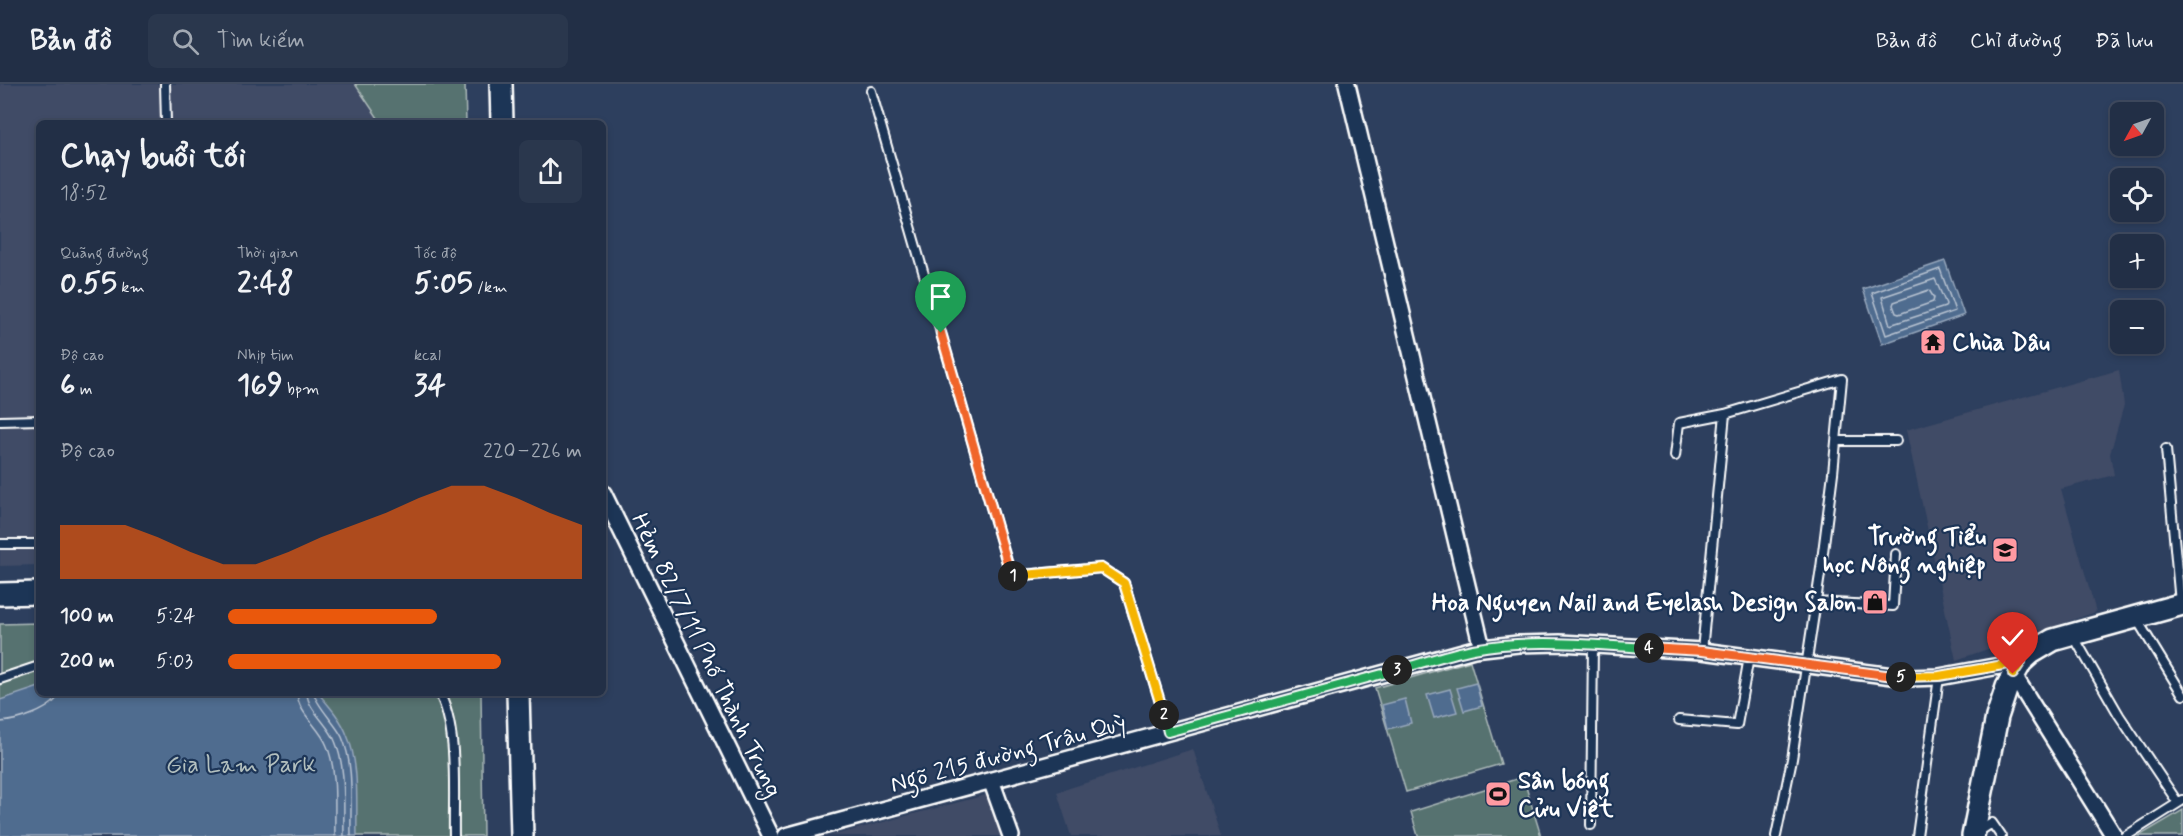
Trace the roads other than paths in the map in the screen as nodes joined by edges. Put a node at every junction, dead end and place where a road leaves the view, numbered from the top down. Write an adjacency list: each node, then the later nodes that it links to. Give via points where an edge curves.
1 (165, 84): 5 (lane)
2 (501, 84): 6 (street)
3 (1347, 84): 25 (street)
4 (871, 91): 37 (lane, via 1011,576 1101,568 1124,583)
5 (166, 120)
6 (502, 120)
7 (1725, 414): 10 (lane, via 1842,380); 13 (lane, via 1678,423); 26 (lane)
8 (36, 420): 9 (lane)
9 (0, 421)
10 (1836, 441): 11 (lane); 20 (lane)
11 (1896, 441)
12 (2166, 449): 21 (lane)
13 (1675, 456)
14 (606, 499): 44 (street, Hẻm 82/7/11 Phố Thành Trung)
15 (0, 544): 16 (lane)
16 (36, 544)
17 (1896, 554): 20 (lane, via 1893,606)
18 (36, 593): 19 (street)
19 (0, 594)
20 (1815, 602): 28 (lane)
21 (2182, 604): 22 (street)
22 (2135, 617): 23 (street); 33 (lane)
23 (2074, 634): 30 (street, via 2041,646); 39 (lane, via 2119,715)
24 (1593, 645): 25 (street, Ngõ 215 đường Trâu Quỳ, via 1518,644); 26 (street, Ngõ 215 đường Trâu Quỳ); 40 (lane)
25 (1482, 648): 37 (street, Ngõ 215 đường Trâu Quỳ)
26 (1702, 651): 27 (street, Ngõ 215 đường Trâu Quỳ)
27 (1749, 657): 28 (street, Ngõ 215 đường Trâu Quỳ); 36 (lane, via 1737,725)
28 (1805, 664): 31 (street, Ngõ 215 đường Trâu Quỳ, via 1908,678); 47 (lane)
29 (36, 667): 32 (lane)
30 (2017, 668): 31 (street, Ngõ 215 đường Trâu Quỳ); 49 (street, via 1997,717); 51 (street)
31 (1939, 676): 48 (lane)
32 (0, 679)
33 (2183, 695)
34 (441, 696): 42 (lane, via 451,728)
35 (518, 696): 43 (street)
36 (1679, 720)
37 (1168, 732): 38 (street, Ngõ 215 đường Trâu Quỳ)
38 (991, 780): 41 (street, Ngõ 215 đường Trâu Quỳ); 46 (street)
39 (2181, 802): 52 (lane)
40 (1591, 825)
41 (813, 833): 45 (street, Ngõ 215 đường Trâu Quỳ)
42 (454, 836)
43 (522, 836)
44 (771, 836)
45 (786, 836)
46 (1011, 836)
47 (1776, 836)
48 (1917, 836)
49 (1973, 836): 50 (lane, via 1992,823)
50 (2001, 836)
51 (2114, 836)
52 (2126, 836)

